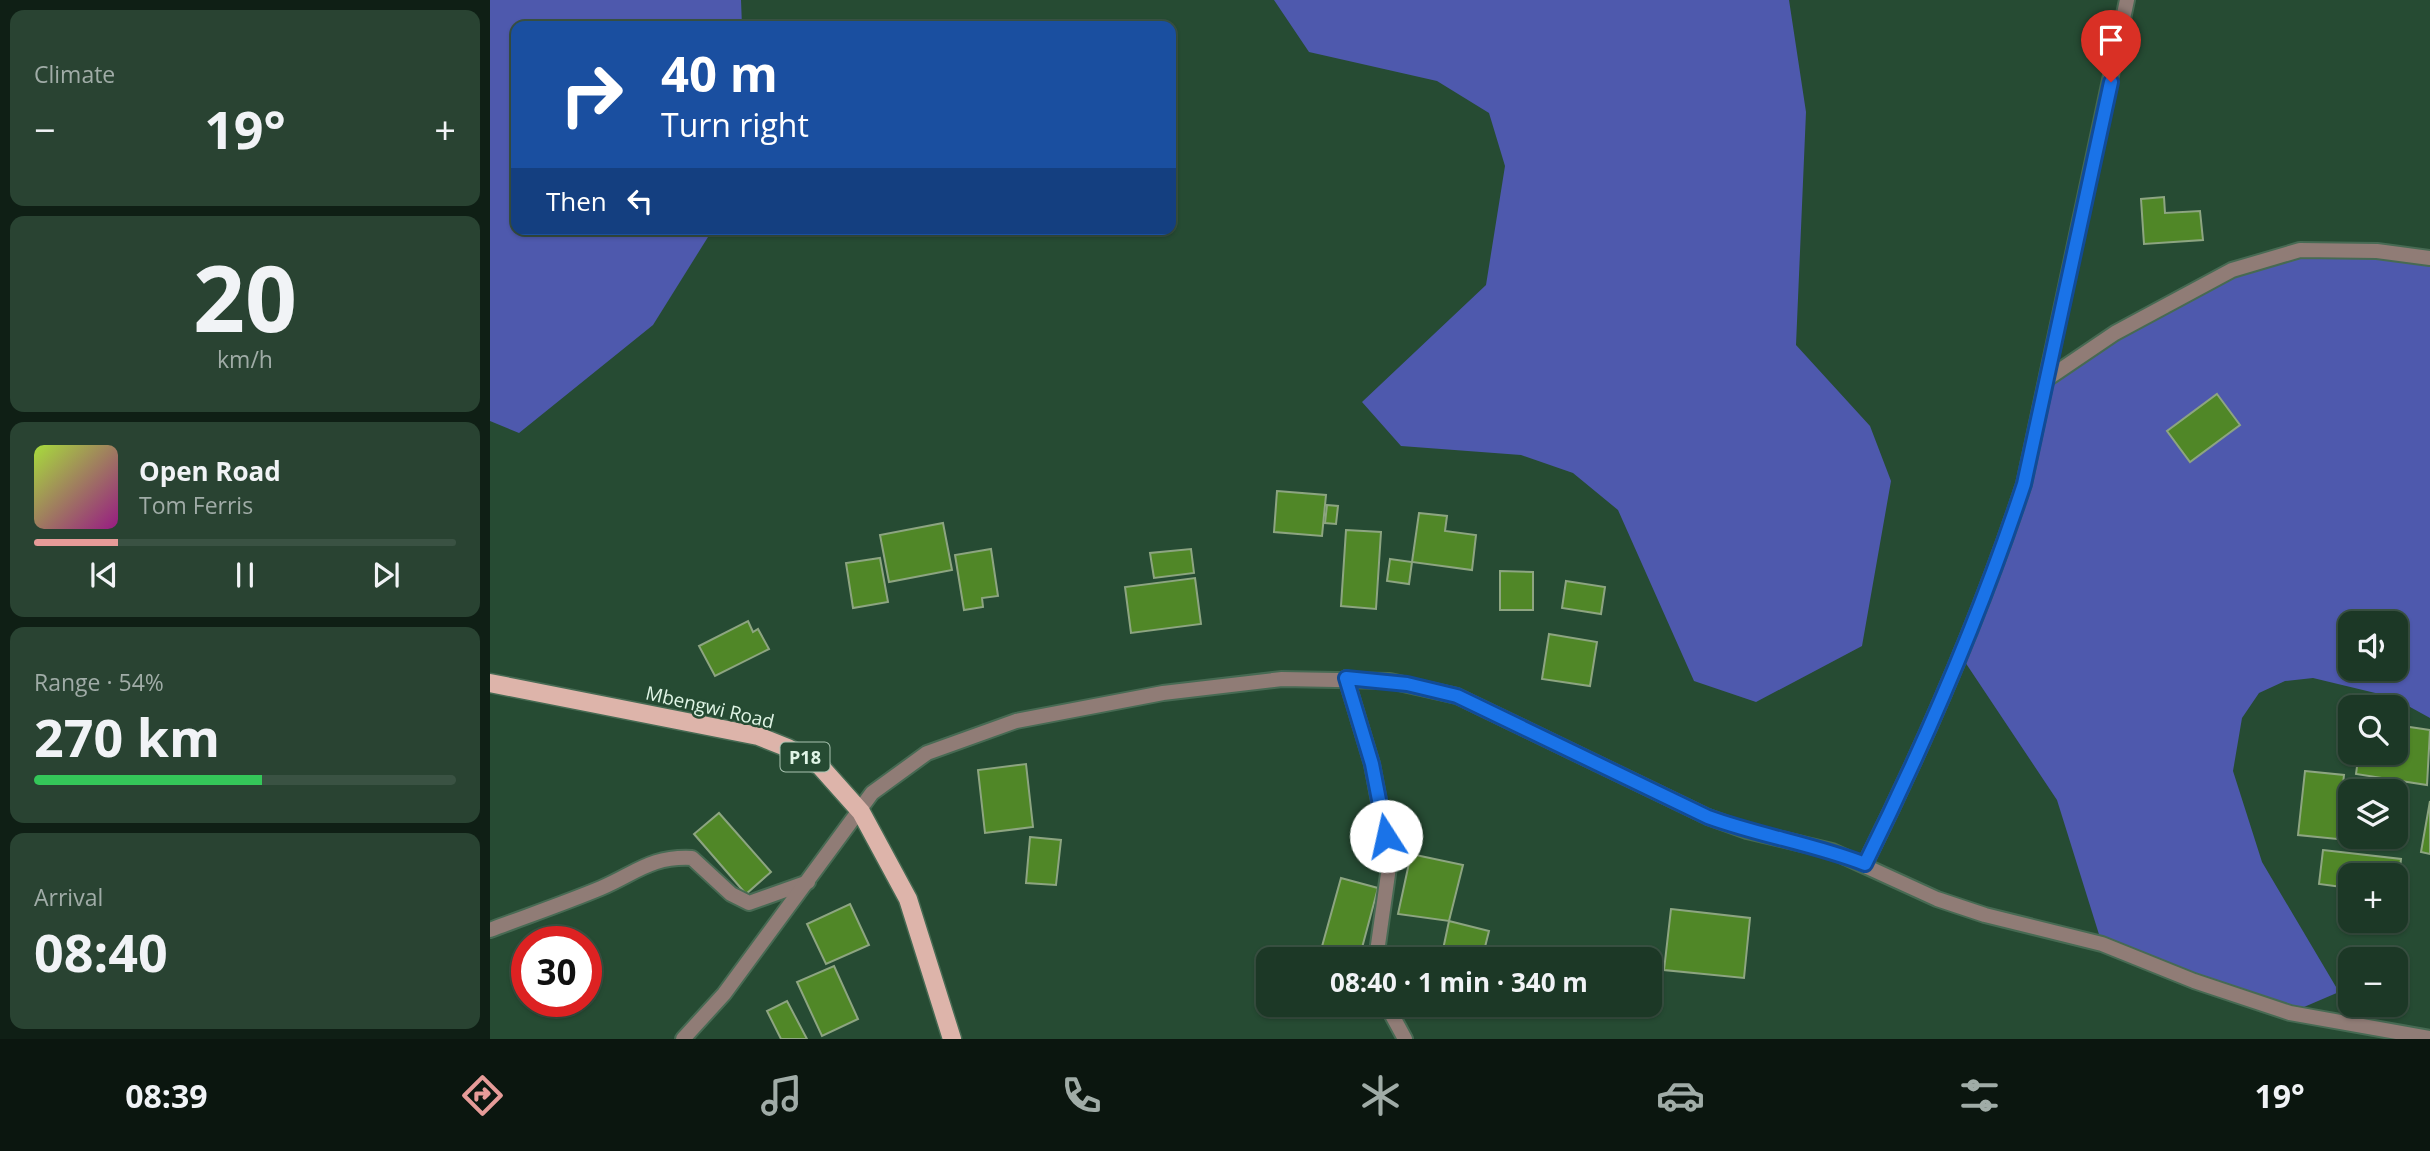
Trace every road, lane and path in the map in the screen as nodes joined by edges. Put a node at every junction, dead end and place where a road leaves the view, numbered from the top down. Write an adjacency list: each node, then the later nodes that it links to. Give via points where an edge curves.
1 (2127, 0): 3 (street)
2 (2430, 258): 3 (street, via 2377,251 2300,250 2232,270 2115,333)
3 (2047, 379): 7 (street, via 2024,484 2005,541 1920,752)
4 (1346, 678): 6 (street, via 1163,693 1016,721 927,753 873,793); 7 (street, via 1401,683 1457,696 1708,817); 10 (street, via 1372,764 1390,860)
5 (490, 683): 6 (main road, Mbengwi Road / P18, via 758,736 820,766)
6 (861, 812): 8 (street); 14 (main road, Mbengwi Road / P18, via 908,899)
7 (1865, 864): 12 (street, via 1937,899 2102,944 2290,1013)
8 (809, 881): 9 (street, via 749,903 731,894 692,858 675,857 652,861 605,887); 13 (street, via 724,994)
9 (490, 930)
10 (1378, 947)
11 (1393, 1017): 15 (street)
12 (2430, 1038)
13 (683, 1039)
14 (952, 1039)
15 (1405, 1039)

